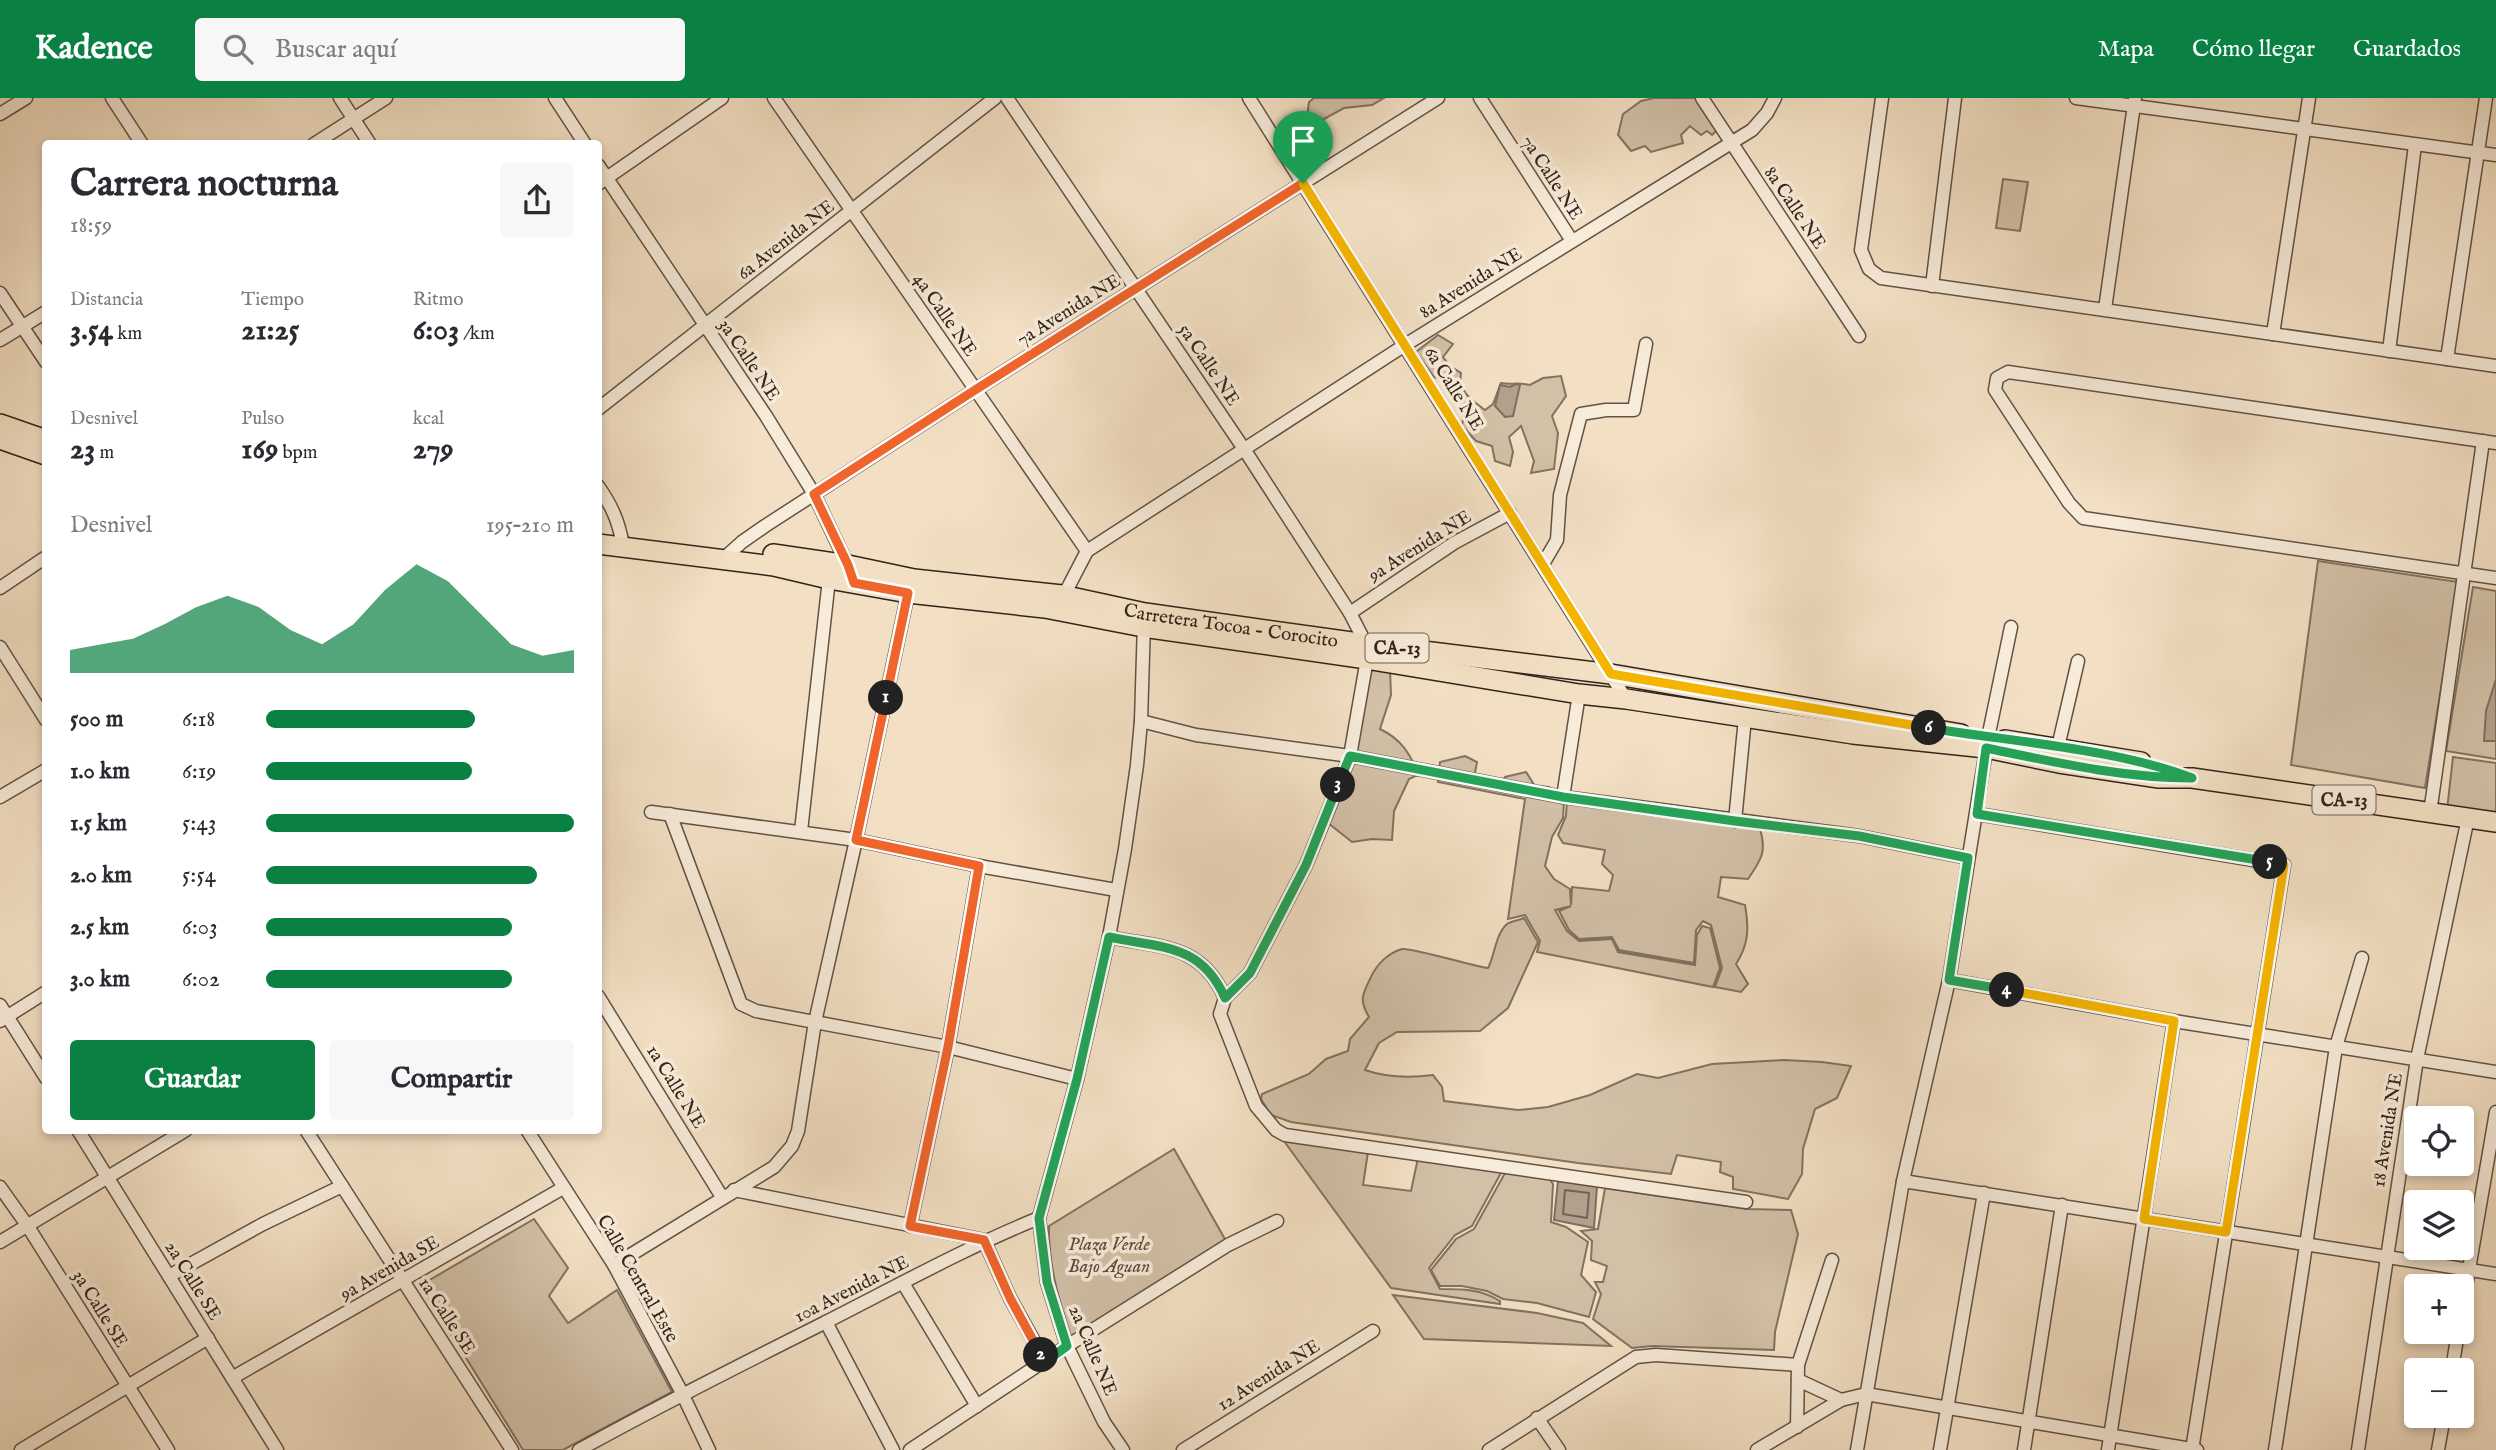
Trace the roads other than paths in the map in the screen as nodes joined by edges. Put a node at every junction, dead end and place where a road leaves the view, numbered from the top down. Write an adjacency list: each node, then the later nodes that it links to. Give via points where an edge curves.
1 (26, 98): 21 (street)
2 (112, 98): 24 (street)
3 (340, 98): 22 (street)
4 (386, 98): 22 (street)
5 (555, 98): 27 (street)
6 (722, 98): 32 (street)
7 (774, 98): 34 (street, 4a Calle NE)
8 (995, 98): 34 (street, 6a Avenida NE)
9 (1007, 98): 37 (street, 5a Calle NE)
10 (1250, 98): 33 (street, 6a Calle NE)
11 (1438, 98): 33 (street, 7a Avenida NE)
12 (1480, 98): 35 (street, 7a Calle NE)
13 (1702, 98): 28 (street, 8a Calle NE)
14 (1775, 98): 28 (street, 8a Avenida NE, via 1752,130)
15 (1882, 98): 36 (street, via 1861,250 1869,269 1881,278)
16 (1955, 98): 36 (street)
17 (2076, 98): 20 (street)
18 (2309, 98): 23 (street)
19 (2486, 98): 30 (street)
20 (2134, 102): 23 (street); 39 (street)
21 (0, 114)
22 (354, 118): 25 (street); 26 (street)
23 (2304, 129): 29 (street); 43 (street)
24 (139, 140)
25 (320, 140)
26 (368, 140)
27 (582, 140)
28 (1730, 144): 35 (street, 8a Avenida NE); 44 (street, 8a Calle NE)
29 (2415, 145): 30 (street); 48 (street)
30 (2478, 153): 31 (street); 50 (street)
31 (2496, 155)
32 (603, 181): 42 (street, 3a Calle NE)
33 (1303, 183): 37 (street, 7a Avenida NE); 47 (street, 6a Calle NE)
34 (851, 211): 42 (street, 6a Avenida NE); 52 (street, 4a Calle NE)
35 (1572, 241): 47 (street, 8a Avenida NE)
36 (1932, 286): 39 (street)
37 (1136, 290): 52 (street, 7a Avenida NE); 58 (street, 5a Calle NE)
38 (0, 293): 41 (street)
39 (2105, 309): 43 (street)
40 (42, 314): 41 (street)
41 (22, 326): 45 (street); 49 (street)
42 (704, 327): 53 (street, 6a Avenida NE); 61 (street, 3a Calle NE)
43 (2273, 334): 48 (street)
44 (1859, 336)
45 (0, 340)
46 (1646, 344): 69 (street, via 1634,411 1581,414 1560,495 1558,540)
47 (1405, 345): 58 (street, 8a Avenida NE); 62 (street, 6a Calle NE)
48 (2389, 351): 50 (street)
49 (42, 356)
50 (2447, 359): 51 (street)
51 (2496, 366)
52 (975, 390): 61 (street, 7a Avenida NE); 66 (street, 4a Calle NE)
53 (602, 406)
54 (0, 424): 55 (main road)
55 (40, 434)
56 (0, 439): 59 (main road)
57 (2489, 442): 70 (street); 70 (street, via 2008,372 1997,378 1995,390 2083,518)
58 (1244, 449): 66 (street, 8a Avenida NE); 77 (street, 5a Calle NE)
59 (42, 454)
60 (602, 492): 64 (street, via 612,506)
61 (814, 494): 67 (street, 7a Avenida NE); 71 (street, 3a Calle NE)
62 (1510, 513): 69 (street, 6a Calle NE); 77 (street, 9a Avenida NE, via 1454,543)
63 (602, 533): 64 (main road, Carretera Tocoa - Corocito / CA-13)
64 (622, 540): 65 (main road, Carretera Tocoa - Corocito / CA-13); 67 (main road, Carretera Tocoa - Corocito / CA-13)
65 (602, 543)
66 (1087, 551): 76 (street)
67 (728, 554): 71 (main road, Carretera Tocoa - Corocito / CA-13); 73 (main road, Carretera Tocoa - Corocito / CA-13)
68 (42, 560): 74 (street)
69 (1543, 564): 83 (street, 6a Calle NE)
70 (2463, 573): 72 (street); 97 (street)
71 (851, 574): 73 (main road, Carretera Tocoa - Corocito / CA-13); 75 (main road, Carretera Tocoa - Corocito / CA-13); 76 (main road, Carretera Tocoa - Corocito / CA-13, via 914,579)
72 (2496, 578)
73 (829, 579): 103 (street)
74 (0, 588)
75 (908, 593): 76 (main road, Carretera Tocoa - Corocito / CA-13); 104 (street)
76 (1060, 603): 78 (main road, Carretera Tocoa - Corocito / CA-13)
77 (1350, 613): 81 (street, 5a Calle NE)
78 (1144, 620): 81 (main road, Carretera Tocoa - Corocito / CA-13); 88 (street)
79 (2011, 626): 89 (street)
80 (0, 647): 86 (street)
81 (1366, 652): 83 (main road, Carretera Tocoa - Corocito / CA-13); 84 (main road, Carretera Tocoa - Corocito / CA-13); 91 (street)
82 (2078, 661): 90 (street)
83 (1611, 674): 85 (street, 6a Calle NE); 89 (main road, Carretera Tocoa - Corocito / CA-13)
84 (1579, 694): 85 (main road, Carretera Tocoa - Corocito / CA-13); 95 (street)
85 (1626, 699): 87 (main road, Carretera Tocoa - Corocito / CA-13)
86 (42, 714)
87 (1745, 718): 89 (main road, Carretera Tocoa - Corocito / CA-13, via 1853,734); 101 (street)
88 (1141, 721): 91 (street, via 1196,735); 107 (street)
89 (1987, 743): 90 (main road, Carretera Tocoa - Corocito / CA-13); 93 (main road, Carretera Tocoa - Corocito / CA-13, via 2059,763 2160,778); 99 (street)
90 (2058, 747): 93 (main road, Carretera Tocoa - Corocito / CA-13, via 2162,766)
91 (1350, 756): 95 (street); 112 (street, via 1306,865 1250,973)
92 (42, 772): 94 (street)
93 (2192, 778): 97 (main road, Carretera Tocoa - Corocito / CA-13)
94 (0, 797)
95 (1563, 797): 101 (street)
96 (651, 812): 98 (street)
97 (2430, 813): 100 (main road, Carretera Tocoa - Corocito / CA-13)
98 (670, 814): 103 (street); 117 (street, via 741,1003 756,1011)
99 (1977, 814): 105 (street); 118 (street, via 2284,865)
100 (2468, 818): 102 (main road, Carretera Tocoa - Corocito / CA-13); 121 (street, 18 Avenida NE)
101 (1735, 821): 105 (street, via 1859,836)
102 (2496, 822)
103 (801, 831): 104 (street)
104 (856, 840): 106 (street); 117 (street)
105 (1968, 858): 110 (street)
106 (979, 866): 107 (street); 120 (street)
107 (1116, 890): 108 (street)
108 (1109, 937): 112 (street, via 1182,951 1206,967); 124 (street)
109 (2362, 957): 119 (street)
110 (1949, 980): 116 (street); 131 (street)
111 (42, 995): 115 (street)
112 (1225, 998): 138 (street, via 1220,1014 1251,1094 1264,1118 1285,1135)
113 (602, 1002): 137 (street, 1a Calle NE)
114 (0, 1005): 115 (street)
115 (4, 1019): 123 (street)
116 (2174, 1021): 118 (street); 141 (street)
117 (815, 1022): 120 (street); 135 (street, via 792,1146 774,1167)
118 (2258, 1033): 119 (street); 145 (street)
119 (2336, 1046): 121 (street); 148 (street)
120 (948, 1047): 124 (street); 144 (street)
121 (2417, 1059): 122 (street); 149 (street, 18 Avenida NE)
122 (2496, 1072)
123 (42, 1073)
124 (1077, 1079): 140 (street)
125 (2496, 1112): 152 (street)
126 (80, 1134): 130 (street, 2a Calle SE)
127 (179, 1134): 130 (street)
128 (309, 1134): 132 (street, 1a Calle SE)
129 (530, 1134): 134 (street, Calle Central Este)
130 (107, 1177): 143 (street); 155 (street, 2a Calle SE)
131 (1903, 1181): 136 (street); 168 (street)
132 (342, 1186): 155 (street); 156 (street, 1a Calle SE)
133 (0, 1187): 143 (street, 3a Calle SE)
134 (564, 1188): 151 (street, Calle Central Este); 156 (street, 9a Avenida SE)
135 (734, 1190): 137 (street); 144 (street)
136 (1984, 1194): 139 (street); 171 (street)
137 (722, 1197): 151 (street)
138 (1746, 1202)
139 (2062, 1205): 141 (street); 173 (street)
140 (1039, 1218): 146 (street, 10a Avenida NE); 161 (street, 2a Calle NE, via 1047,1282)
141 (2144, 1219): 145 (street); 176 (street)
142 (1277, 1221): 161 (street, via 1228,1245)
143 (27, 1225): 147 (street); 166 (street, 3a Calle SE)
144 (910, 1226): 146 (street)
145 (2226, 1232): 148 (street); 194 (street)
146 (984, 1240): 157 (street, 10a Avenida NE); 162 (street)
147 (0, 1241)
148 (2306, 1245): 149 (street); 195 (street)
149 (2386, 1257): 152 (street); 196 (street, 18 Avenida NE)
150 (1832, 1261): 163 (street)
151 (614, 1265): 167 (street, Calle Central Este)
152 (2469, 1270): 153 (street); 154 (street)
153 (2468, 1274)
154 (2496, 1274)
155 (169, 1276): 160 (street, 2a Calle SE)
156 (404, 1282): 164 (street, 9a Avenida SE); 180 (street, 1a Calle SE)
157 (903, 1283): 158 (street, 10a Avenida NE); 170 (street)
158 (826, 1322): 167 (street, 10a Avenida NE); 183 (street)
159 (1373, 1331): 186 (street, 12 Avenida NE)
160 (208, 1338): 164 (street, 2a Calle SE); 166 (street)
161 (1067, 1346): 162 (street); 185 (street, 2a Calle NE)
162 (1045, 1362): 170 (street)
163 (1798, 1365): 165 (street); 172 (street, via 1636,1357)
164 (232, 1378): 179 (street, 2a Calle SE)
165 (1798, 1380): 169 (street); 174 (street)
166 (128, 1388): 177 (street); 178 (street, 3a Calle SE)
167 (682, 1393): 181 (street, 10a Avenida NE); 182 (street, Calle Central Este)
168 (1866, 1394): 169 (street); 171 (street); 190 (street)
169 (1841, 1400): 174 (street)
170 (977, 1406): 184 (street)
171 (1947, 1408): 173 (street); 191 (street)
172 (1537, 1418): 187 (street); 188 (street)
173 (2028, 1423): 176 (street); 192 (street)
174 (1797, 1427): 189 (street)
175 (2442, 1428): 197 (street)
176 (2110, 1436): 193 (street); 194 (street)
177 (21, 1450)
178 (168, 1450)
179 (277, 1450)
180 (512, 1450)
181 (579, 1450)
182 (709, 1450)
183 (893, 1450)
184 (910, 1450)
185 (1123, 1450)
186 (1183, 1450)
187 (1489, 1450)
188 (1559, 1450)
189 (1757, 1450)
190 (1857, 1450)
191 (1940, 1450)
192 (2024, 1450)
193 (2108, 1450)
194 (2193, 1450)
195 (2275, 1450)
196 (2358, 1450)
197 (2438, 1450)

